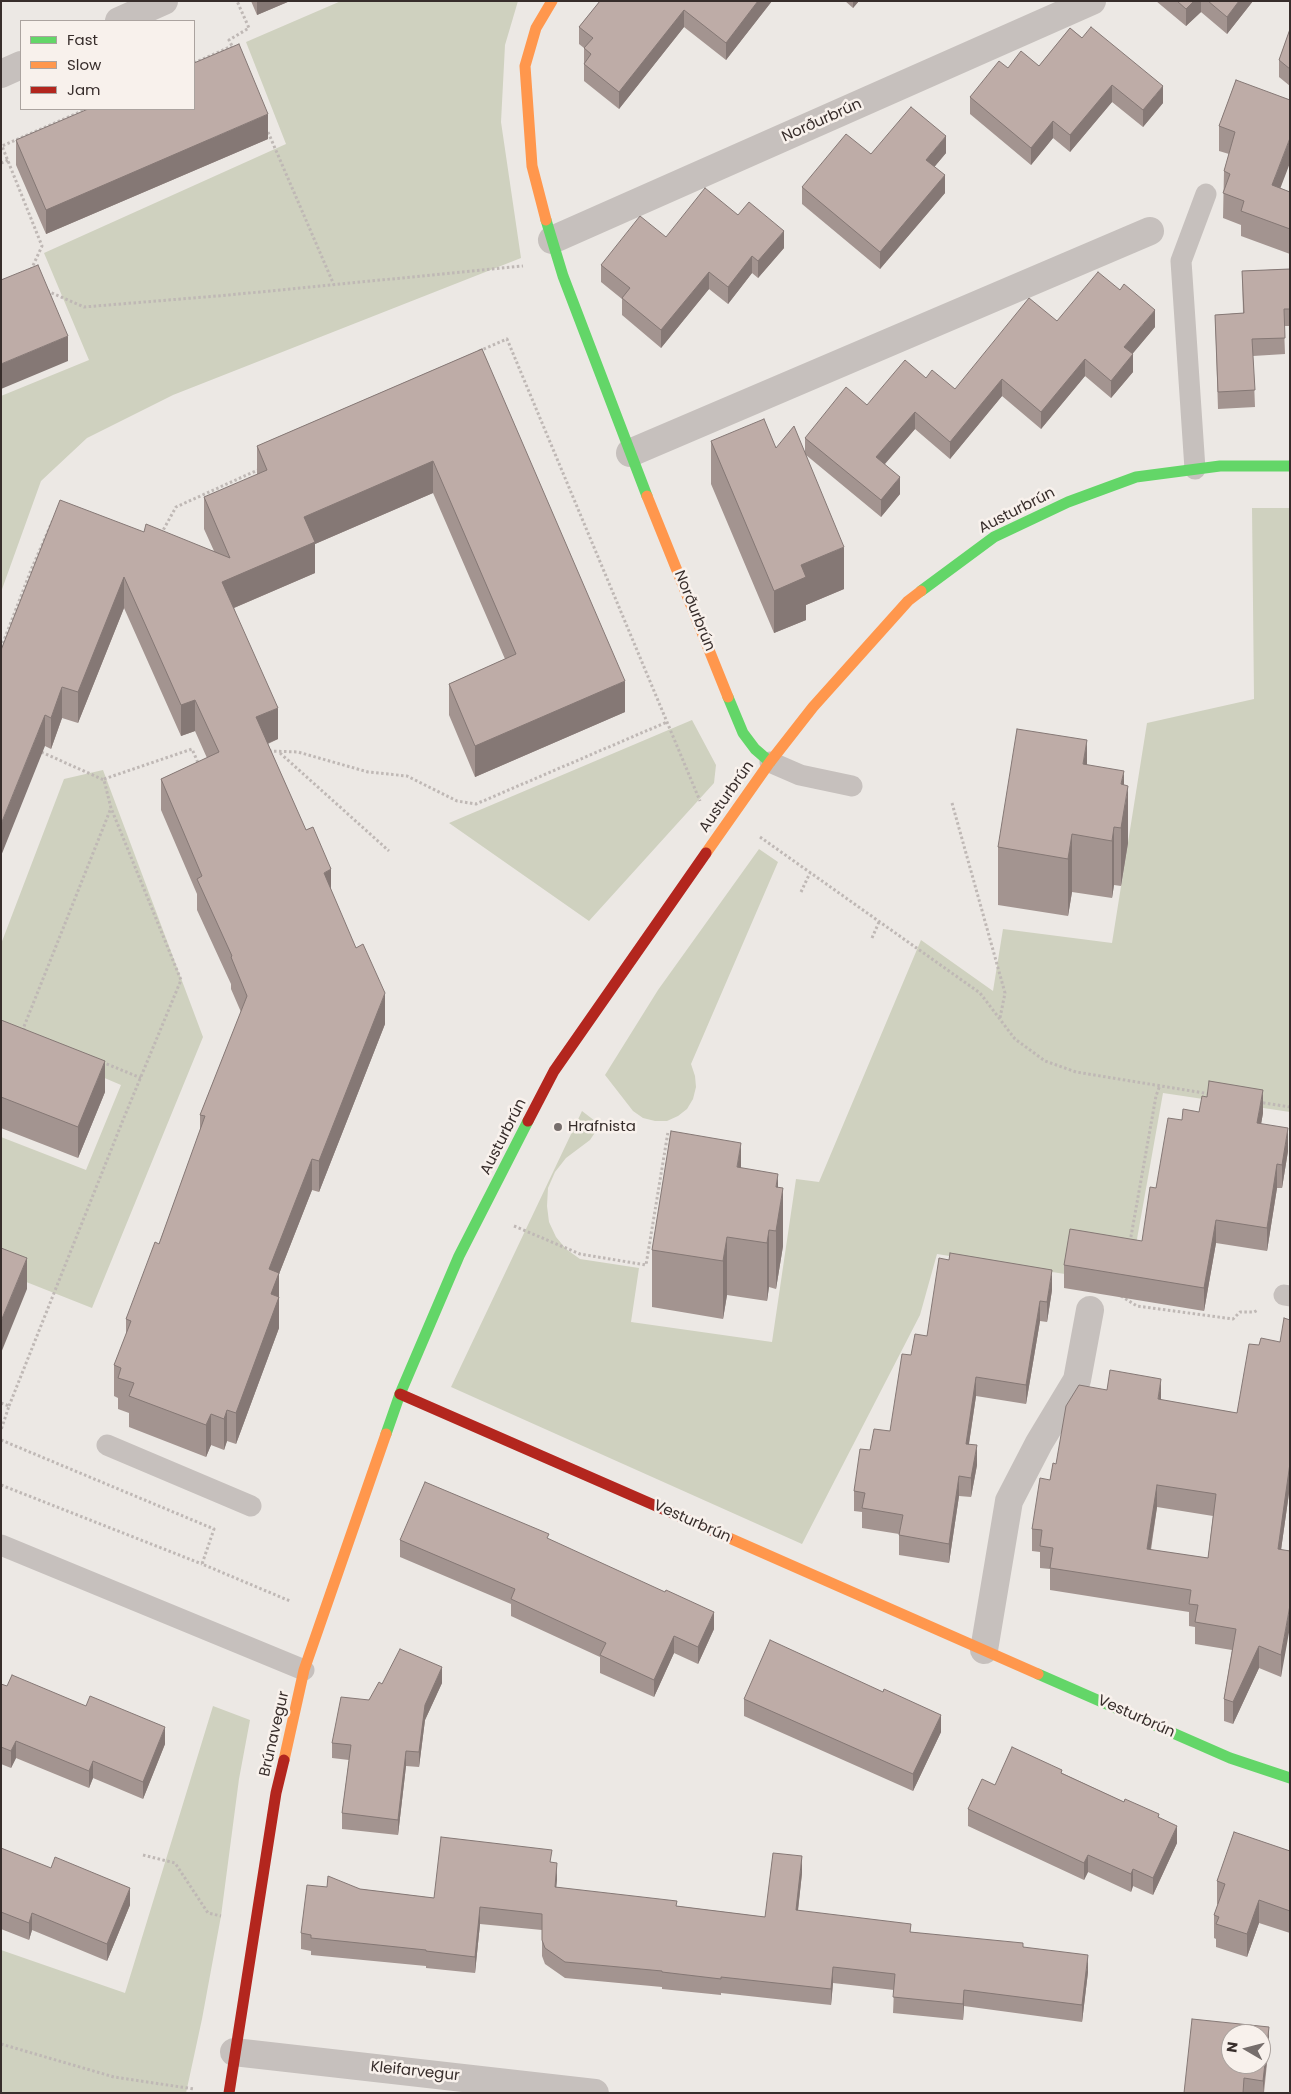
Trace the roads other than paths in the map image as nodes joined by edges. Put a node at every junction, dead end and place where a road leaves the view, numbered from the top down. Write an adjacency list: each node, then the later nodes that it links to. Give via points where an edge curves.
1 (164, 1): 4 (street)
2 (552, 1): 9 (street, Norðurbrún, via 536,28 524,66 532,166)
3 (1092, 1): 9 (street, Norðurbrún)
4 (121, 20)
5 (20, 65): 6 (street)
6 (1, 74)
7 (1206, 194): 12 (lane, via 1181,261)
8 (1150, 231): 10 (street)
9 (555, 250): 10 (street, Norðurbrún)
10 (630, 453): 13 (street, Norðurbrún, via 743,733)
11 (1290, 466): 12 (street, Austurbrún)
12 (1195, 469): 13 (street, Austurbrún, via 1136,477 1068,502 994,537 908,601 813,707)
13 (770, 762): 14 (lane, via 800,775); 16 (street, Austurbrún, via 554,1071 459,1256)
14 (852, 786)
15 (1090, 1310): 20 (street, via 1077,1380 1009,1501)
16 (400, 1394): 20 (street, Vesturbrún); 21 (street, Brúnavegur)
17 (107, 1445): 18 (lane)
18 (251, 1506)
19 (1, 1545): 21 (lane)
20 (984, 1650): 22 (street, Vesturbrún, via 1230,1758)
21 (304, 1670): 23 (street, Brúnavegur, via 276,1794)
22 (1290, 1778)
23 (234, 2052): 24 (street, Brúnavegur); 25 (street, Kleifarvegur)
24 (229, 2093)
25 (595, 2093)

